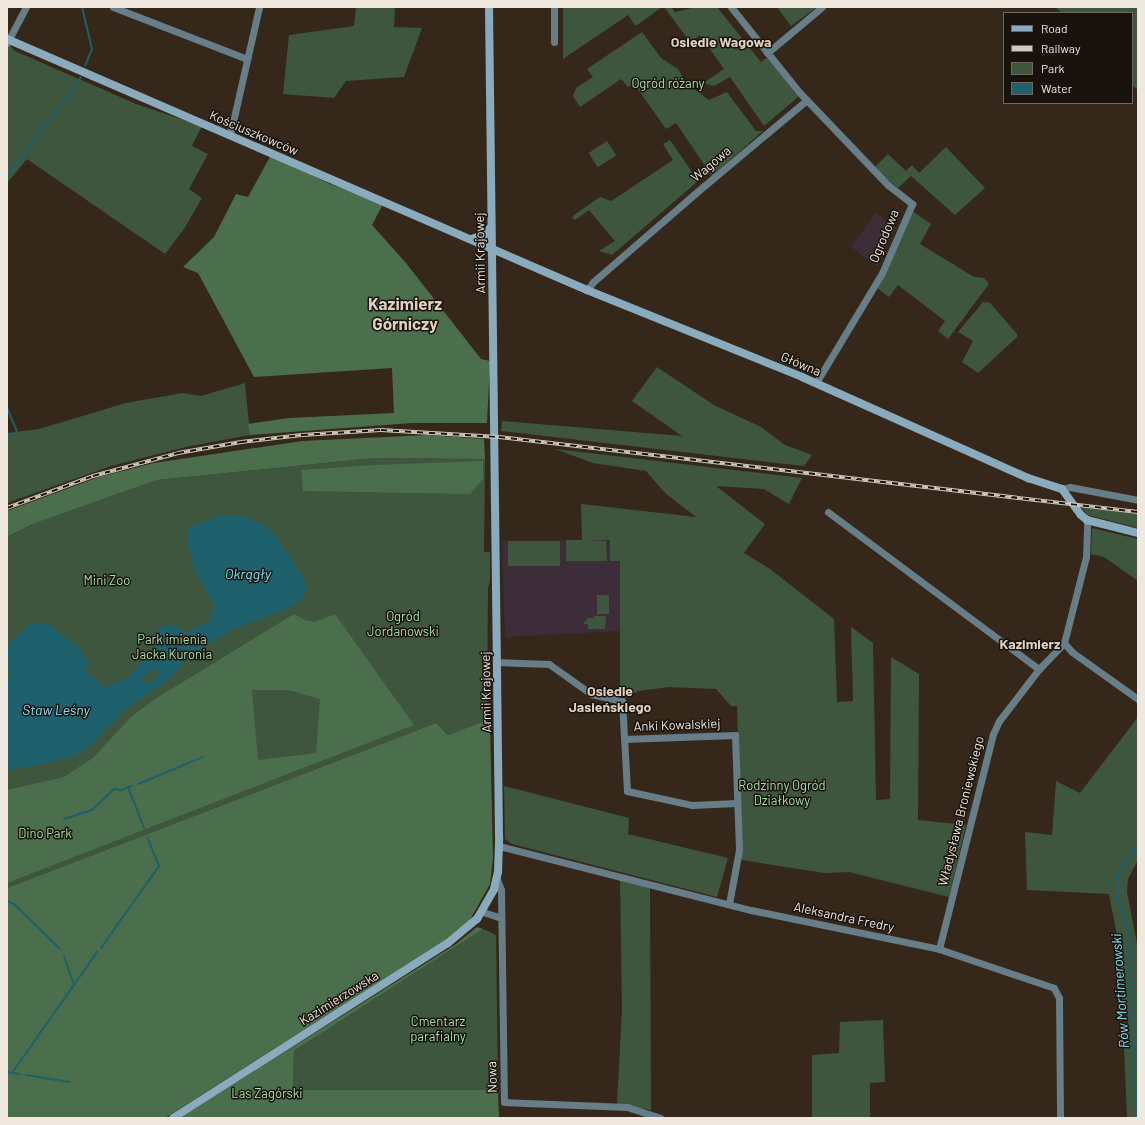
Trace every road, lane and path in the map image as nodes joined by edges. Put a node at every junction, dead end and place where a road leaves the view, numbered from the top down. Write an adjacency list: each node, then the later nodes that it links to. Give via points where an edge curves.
1 (26, 7): 8 (street)
2 (112, 7): 11 (street)
3 (259, 7): 11 (street)
4 (488, 7): 14 (street, Armii Krajowej)
5 (554, 7): 9 (street)
6 (731, 7): 10 (street)
7 (822, 7): 10 (street)
8 (8, 41): 13 (street, Kościuszkowców)
9 (554, 42)
10 (767, 53): 12 (street)
11 (247, 59): 13 (street)
12 (807, 100): 17 (street, Wagowa, via 704,186); 18 (street, Ogrodowa, via 888,185 912,204 871,293)
13 (230, 136): 15 (street, Kościuszkowców)
14 (492, 227): 15 (street, via 484,235); 16 (street, Armii Krajowej)
15 (470, 239): 16 (street, Kościuszkowców)
16 (492, 249): 17 (street, Główna); 25 (street, Armii Krajowej)
17 (587, 290): 18 (street, Główna)
18 (816, 383): 19 (street, Główna, via 1028,478)
19 (1062, 489): 20 (street, via 1070,487); 22 (street)
20 (1138, 500)
21 (828, 512): 26 (street)
22 (1087, 520): 23 (street); 24 (street, via 1086,557)
23 (1138, 533)
24 (1064, 644): 26 (street, Władysława Broniewskiego); 27 (street)
25 (498, 662): 28 (street, Anki Kowalskiej, via 549,664 598,698 619,700 623,705); 30 (street, Armii Krajowej)
26 (1039, 669): 35 (street, Władysława Broniewskiego, via 999,721 993,734)
27 (1138, 698)
28 (624, 739): 29 (street, Anki Kowalskiej, via 627,791 692,805); 29 (street, Anki Kowalskiej, via 735,734)
29 (737, 803): 32 (street, Anki Kowalskiej, via 738,865)
30 (499, 846): 31 (street, Armii Krajowej); 32 (street, Aleksandra Fredry)
31 (497, 879): 33 (street, Kazimierzowska); 34 (street, Nowa, via 501,890)
32 (728, 904): 35 (street, Aleksandra Fredry)
33 (483, 912): 34 (street); 36 (street, Kazimierzowska, via 468,929 448,943)
34 (501, 918): 37 (street, Nowa, via 504,1102 627,1107)
35 (939, 949): 38 (street, Aleksandra Fredry, via 1054,988 1058,994)
36 (173, 1118)
37 (660, 1118)
38 (1060, 1118)

